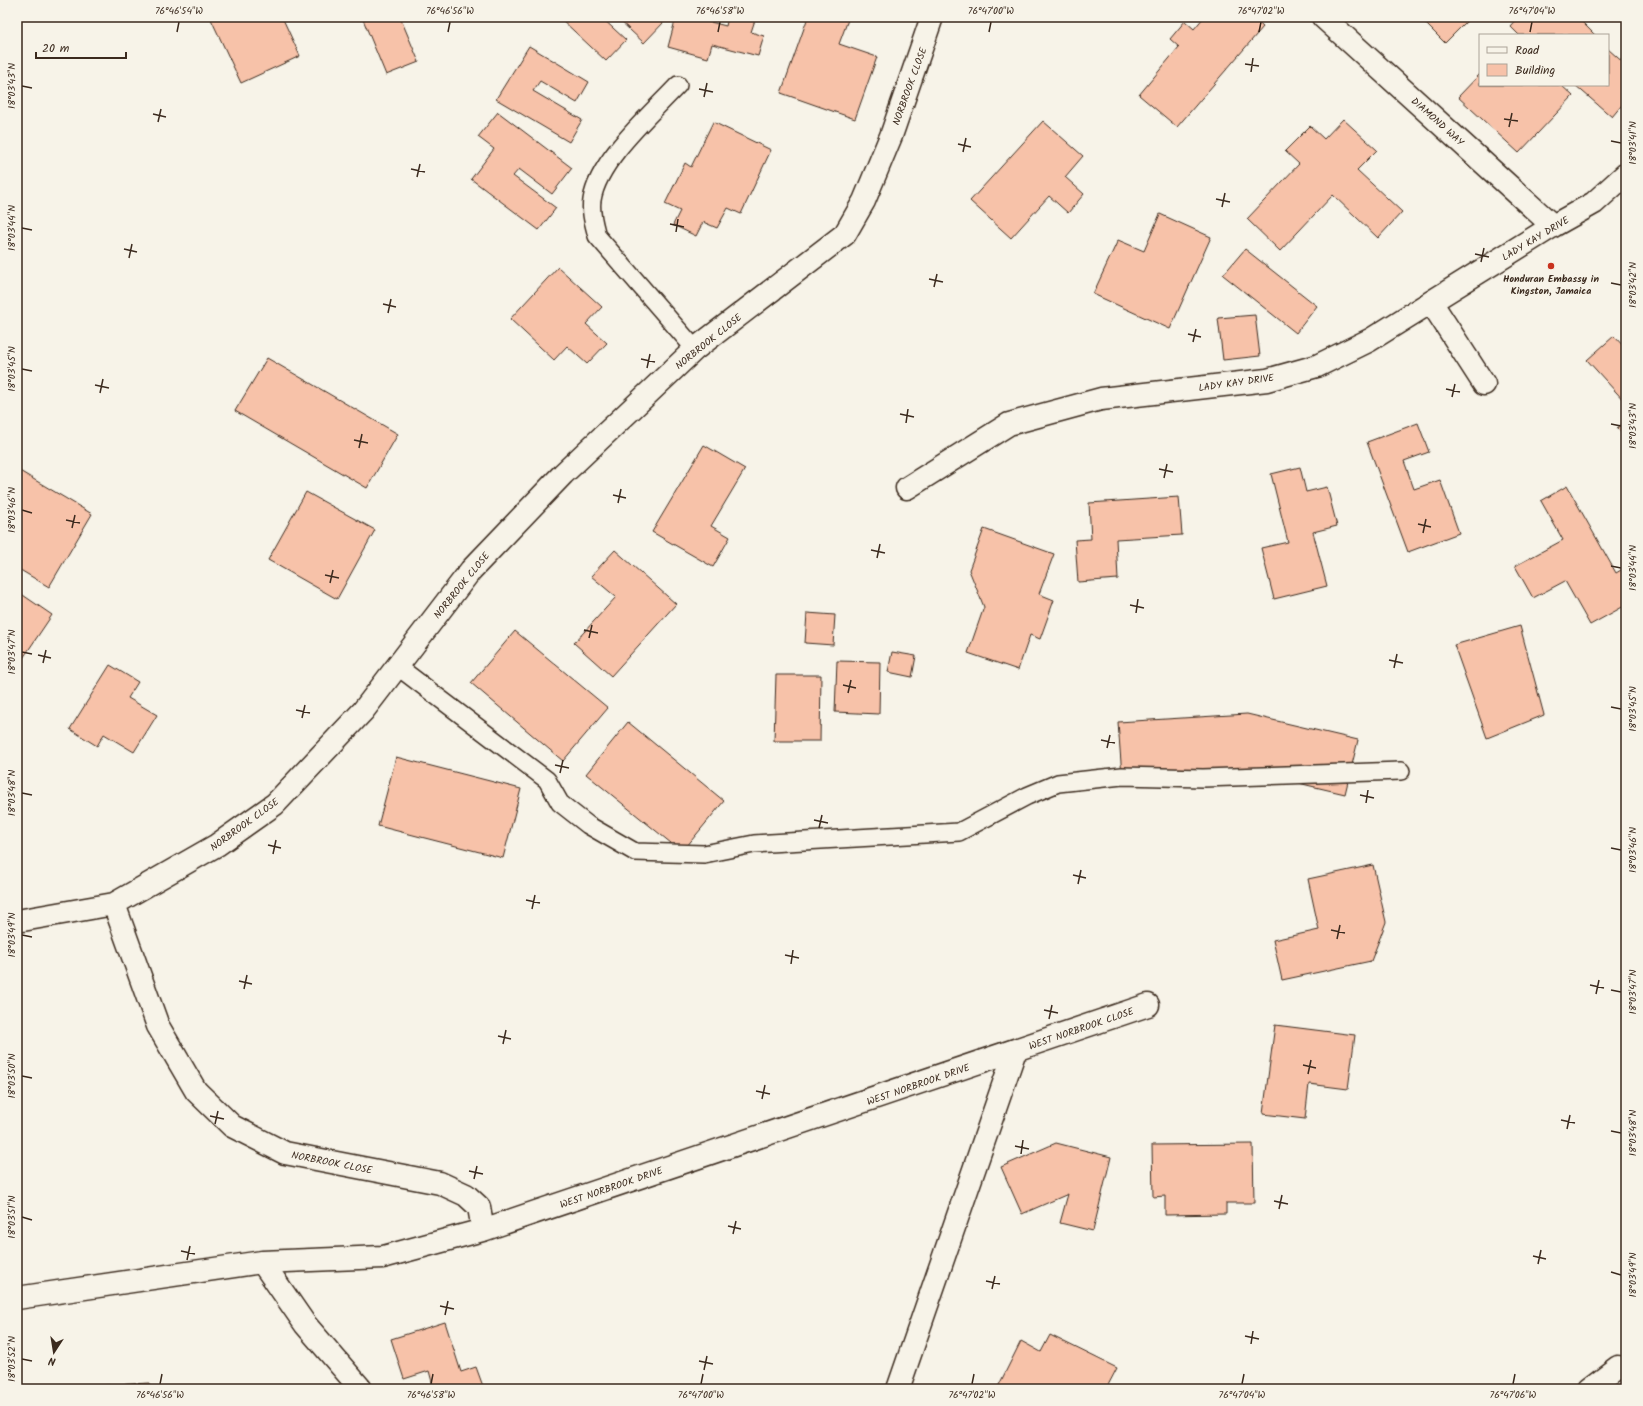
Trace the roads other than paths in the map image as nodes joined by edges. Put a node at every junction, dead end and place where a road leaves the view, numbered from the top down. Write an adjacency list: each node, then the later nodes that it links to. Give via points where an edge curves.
1 (932, 17): 7 (street, NORBROOK CLOSE, via 891,136 864,201 845,234)
2 (1324, 17): 5 (street, DIAMOND WAY)
3 (678, 85): 7 (lane, via 622,144 597,183 592,200 592,218 597,236)
4 (1626, 174): 5 (street, LADY KAY DRIVE, via 1594,203)
5 (1553, 226): 6 (street, LADY KAY DRIVE)
6 (1430, 302): 8 (street); 9 (street, LADY KAY DRIVE, via 1370,340 1317,366 1267,380 1101,399 1009,424)
7 (695, 349): 10 (street, NORBROOK CLOSE, via 563,474 471,570)
8 (1484, 384)
9 (907, 488)
10 (397, 666): 11 (lane, via 547,780 560,803 566,808 588,825 635,852 704,854 754,844 959,832 1027,796 1058,783 1122,776 1203,778); 12 (street, NORBROOK CLOSE, via 363,711 275,804 217,845)
11 (1402, 771)
12 (114, 904): 13 (street); 16 (street, NORBROOK CLOSE, via 158,1026 196,1091 232,1126 285,1153 440,1183 466,1195 479,1207)
13 (17, 922)
14 (1148, 1005): 15 (street, WEST NORBROOK CLOSE)
15 (1015, 1051): 16 (street, WEST NORBROOK DRIVE); 21 (street)
16 (483, 1230): 17 (street, via 383,1257)
17 (262, 1262): 18 (street); 20 (street, via 305,1324)
18 (17, 1298)
19 (1626, 1369): 22 (street, via 1618,1367)
20 (361, 1389)
21 (898, 1389)
22 (1589, 1389)

